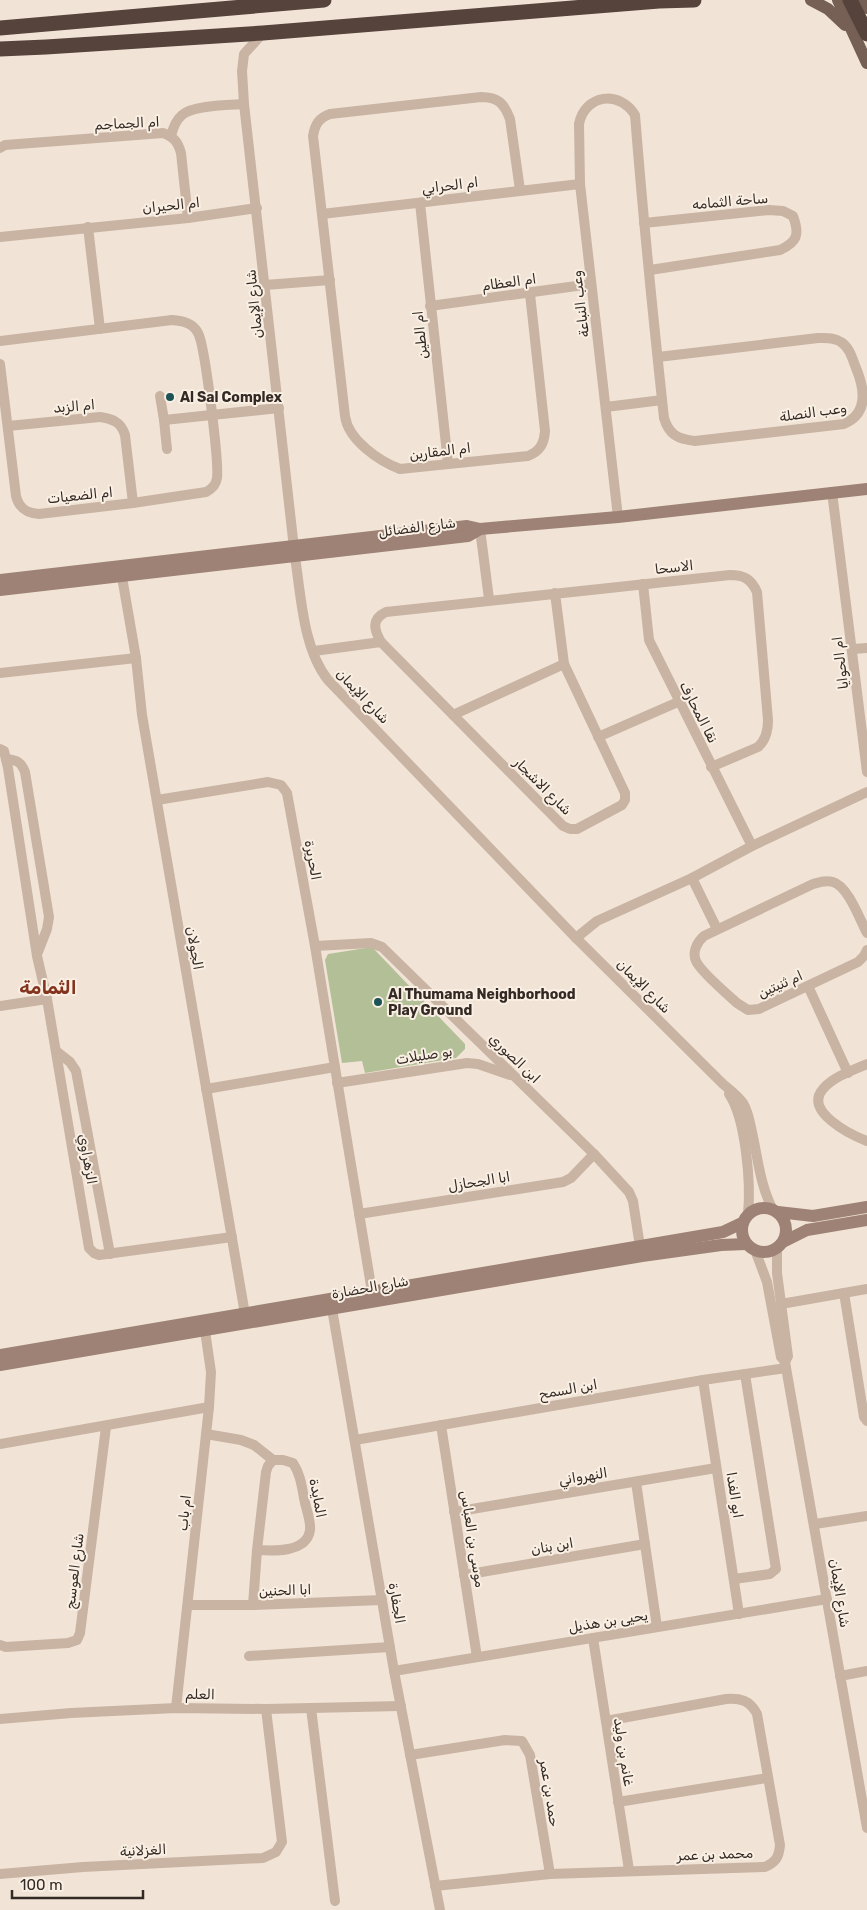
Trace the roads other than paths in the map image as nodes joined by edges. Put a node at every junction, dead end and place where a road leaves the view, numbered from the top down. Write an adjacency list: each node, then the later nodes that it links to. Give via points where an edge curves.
1 (324, 0): 9 (highway)
2 (694, 0): 7 (highway)
3 (812, 0): 10 (main road, via 828,9)
4 (838, 0): 10 (main road)
5 (850, 0): 12 (highway)
6 (863, 0): 8 (main road)
7 (663, 1): 11 (highway)
8 (867, 8)
9 (0, 28)
10 (852, 32): 14 (main road)
11 (263, 33): 13 (highway); 16 (street, شارع الإيمان, via 244,54)
12 (867, 34)
13 (0, 49)
14 (867, 63)
15 (601, 99): 19 (street, وعب النباعة, via 588,105 579,124); 25 (street, وعب النصلة, via 621,100 635,115)
16 (244, 104): 17 (street, via 188,111 174,124); 22 (street, شارع الإيمان)
17 (171, 136): 18 (street, ام الجماجم, via 155,133 5,145); 24 (street, ام الجماجم, via 181,153)
18 (0, 148)
19 (580, 184): 20 (street, ام الحرابي); 30 (street, وعب النباعة)
20 (520, 190): 21 (street, ام الحرابي); 23 (street, ام المقارين, via 510,119 500,101 491,97 330,114 314,128 313,136)
21 (420, 203): 23 (street, ام الحرابي); 33 (street, ام الطين)
22 (257, 208): 24 (street, ام الحيران); 31 (street, شارع الإيمان)
23 (322, 214): 29 (street, ام المقارين)
24 (188, 218): 26 (street, ام الحيران)
25 (644, 224): 28 (street, وعب النصلة); 28 (street, ساحة الثمامه, via 770,210 793,216 797,226 792,244 780,250)
26 (88, 227): 27 (street, ام الحيران); 34 (street)
27 (0, 237)
28 (650, 270): 36 (street, وعب النصلة)
29 (330, 280): 31 (street); 46 (street, ام المقارين, via 349,431 388,465 400,469)
30 (591, 284): 32 (street, ام العظام); 40 (street, وعب النباعة)
31 (265, 285): 41 (street, شارع الإيمان)
32 (530, 294): 33 (street, ام العظام); 46 (street, ام المقارين, via 545,431 541,448 528,456)
33 (430, 306): 46 (street, ام الطين)
34 (100, 329): 35 (street, ام الضعيات); 42 (street, ام الضعيات, via 172,320 192,325 202,340)
35 (0, 340)
36 (658, 357): 39 (street, وعب النصلة); 39 (street, وعب النصلة, via 818,338 835,339 848,348 867,397 861,415 844,424 694,441 673,436 666,428)
37 (0, 364): 44 (street, ام الضعيات)
38 (160, 396): 43 (street)
39 (662, 400): 40 (street)
40 (606, 407): 50 (street, وعب النباعة)
41 (279, 408): 42 (street); 52 (street, شارع الإيمان)
42 (212, 415): 43 (street); 49 (street, ام الضعيات, via 217,475 211,490)
43 (164, 420): 45 (street)
44 (8, 426): 49 (street, ام الزبد, via 100,417 117,422 125,435); 49 (street, ام الضعيات, via 16,496 22,509 39,514)
45 (167, 449)
46 (448, 463)
47 (867, 489): 48 (street, شارع الفضائل)
48 (832, 492): 50 (street, شارع الفضائل); 62 (street, ام الحوايا)
49 (133, 503)
50 (618, 517): 51 (street, شارع الفضائل)
51 (480, 529): 52 (street, via 467,526 357,540); 52 (street, شارع الفضائل, via 468,536); 59 (street)
52 (295, 552): 53 (street); 54 (street, via 241,558 236,564); 63 (street, شارع الإيمان, via 307,631)
53 (164, 561): 54 (street, via 158,566 125,571); 55 (street)
54 (122, 577): 57 (street); 64 (street, الجولان)
55 (0, 580)
56 (643, 584): 58 (street, الاسحا); 67 (street, نقا المحارف, via 646,630); 72 (street, الاسحا, via 730,574 748,579 757,592 767,734 758,748)
57 (0, 590)
58 (555, 593): 59 (street, الاسحا); 65 (street, شارع الاشجار)
59 (489, 599): 60 (street, الاسحا, via 386,612 378,616 375,627)
60 (381, 642): 63 (street); 68 (street, شارع الاشجار)
61 (867, 648): 62 (street)
62 (852, 650): 73 (street, ام الحوايا)
63 (314, 651): 80 (street, شارع الإيمان, via 328,680)
64 (136, 658): 66 (street); 75 (street, الجولان)
65 (564, 664): 68 (street); 69 (street, شارع الاشجار)
66 (0, 673)
67 (678, 702): 69 (street); 72 (street, نقا المحارف)
68 (453, 715): 69 (street, شارع الاشجار, via 563,826 570,829 577,829 622,805 625,800 625,793)
69 (598, 737)
70 (0, 749): 71 (street, الزهراوي)
71 (6, 758): 83 (street, الزهراوي); 83 (street, الزهراوي, via 22,764 26,772 49,917)
72 (711, 766): 76 (street, نقا المحارف)
73 (867, 772)
74 (867, 792): 76 (street)
75 (157, 800): 81 (street, الحريرة, via 268,782 281,785 287,793); 94 (street, الجولان)
76 (752, 846): 77 (street)
77 (692, 878): 78 (street); 80 (street, via 597,921)
78 (716, 929): 79 (street, ام ثنيتين, via 823,881 841,887); 84 (street, ام ثنيتين, via 700,940 694,953 695,960 741,1007 759,1009)
79 (867, 933)
80 (576, 938): 93 (street, شارع الإيمان)
81 (315, 946): 89 (street, الحريرة); 91 (street, ابن الصوري, via 371,942 382,947)
82 (867, 950): 84 (street, ام ثنيتين, via 858,962)
83 (37, 956): 85 (street, الزهراوي)
84 (808, 986): 90 (street)
85 (47, 999): 86 (street); 87 (street, الزهراوي)
86 (0, 1006)
87 (56, 1051): 106 (street, الزهراوي, via 70,1062 76,1072); 106 (street, الزهراوي, via 89,1248 94,1254)
88 (867, 1064): 90 (street)
89 (335, 1066): 92 (street, الحريرة); 94 (street)
90 (848, 1073): 95 (street, via 824,1088 820,1093 819,1108 837,1125)
91 (514, 1076): 92 (street, بو صليلات, via 467,1063); 96 (street, ابن الصوري)
92 (337, 1083): 99 (street, الحريرة)
93 (723, 1084): 98 (street, شارع الإيمان, via 744,1104 763,1185); 100 (street, شارع الإيمان, via 737,1110 741,1126 750,1189)
94 (206, 1089): 102 (street, الجولان)
95 (867, 1141)
96 (594, 1154): 99 (street, ابا الجحازل, via 563,1182); 105 (street, ابن الصوري, via 629,1192)
97 (867, 1207): 98 (street, via 813,1216)
98 (776, 1211): 100 (street, via 757,1208); 103 (street, via 786,1226)
99 (359, 1214): 109 (street, الحريرة)
100 (745, 1218): 104 (street, via 742,1234); 105 (street, شارع الحضارة, via 722,1232)
101 (867, 1220): 103 (street, via 807,1230)
102 (232, 1237): 106 (street, الزهراوي); 112 (street, الجولان)
103 (780, 1245): 104 (street, via 766,1252); 111 (street, شارع الإيمان)
104 (750, 1247): 105 (street, شارع الحضارة, via 721,1244); 116 (street, شارع الإيمان, via 767,1282 781,1357)
105 (641, 1251): 109 (street, شارع الحضارة)
106 (110, 1254)
107 (867, 1289): 108 (street)
108 (844, 1293): 111 (street); 118 (street)
109 (373, 1297): 110 (street, شارع الحضارة)
110 (331, 1304): 112 (street, شارع الحضارة); 126 (street, الجفارة)
111 (781, 1304): 116 (street, شارع الإيمان, via 788,1356)
112 (246, 1318): 113 (street, شارع الحضارة)
113 (205, 1326): 114 (street, شارع الحضارة); 115 (street, شارع الحضارة); 121 (street, ام باب, via 211,1372)
114 (0, 1355)
115 (0, 1365)
116 (786, 1365): 119 (street, ابن السمح); 133 (street, شارع الإيمان)
117 (867, 1368): 118 (street)
118 (856, 1370): 122 (street)
119 (745, 1374): 120 (street, ابن السمح); 137 (street, via 776,1569 770,1574)
120 (703, 1380): 123 (street, ابن السمح); 129 (street, ابو الفدا)
121 (209, 1407): 124 (street); 125 (street, ام باب)
122 (867, 1421)
123 (441, 1425): 126 (street, ابن السمح); 131 (street, موسى بن العباس)
124 (106, 1427): 127 (street); 145 (street, شارع العوسج, via 77,1640 59,1644)
125 (206, 1434): 128 (street, via 254,1445); 140 (street, ام باب)
126 (355, 1440): 139 (street, الجفارة)
127 (0, 1444)
128 (273, 1460): 135 (street, via 266,1472); 135 (street, المايدة, via 293,1463 299,1471 310,1529 306,1540 298,1546 279,1551)
129 (716, 1468): 130 (street, النهرواني); 137 (street, ابو الفدا)
130 (636, 1482): 131 (street, النهرواني); 134 (street)
131 (454, 1512): 136 (street, موسى بن العباس)
132 (867, 1516): 133 (street)
133 (815, 1524): 138 (street, شارع الإيمان)
134 (645, 1544): 136 (street, ابن بنان); 143 (street)
135 (257, 1550): 141 (street)
136 (464, 1575): 148 (street, موسى بن العباس)
137 (734, 1579): 142 (street, ابو الفدا)
138 (826, 1599): 142 (street, يحيى بن هذيل); 151 (street, شارع الإيمان)
139 (382, 1600): 141 (street, ابا الحنين); 146 (street, الجفارة)
140 (188, 1605): 141 (street, ابا الحنين); 153 (street, ام باب)
141 (253, 1605)
142 (739, 1614): 143 (street, يحيى بن هذيل)
143 (657, 1627): 144 (street, يحيى بن هذيل)
144 (593, 1638): 148 (street, يحيى بن هذيل); 157 (street, غانم بن وليد)
145 (0, 1645)
146 (390, 1647): 147 (street); 149 (street, الجفارة)
147 (249, 1656)
148 (477, 1657): 149 (street, يحيى بن هذيل)
149 (394, 1671): 152 (street, الجفارة)
150 (867, 1671): 151 (street)
151 (840, 1676): 161 (street, شارع الإيمان)
152 (401, 1706): 154 (street, العلم); 158 (street, الجفارة)
153 (176, 1708): 155 (street, العلم); 156 (street, العلم)
154 (311, 1708): 155 (street, العلم); 166 (street)
155 (266, 1709): 163 (street, الغزلانية, via 282,1842 276,1852 263,1858)
156 (0, 1718)
157 (606, 1721): 159 (street, محمد بن عمر, via 738,1698 753,1706 757,1714); 160 (street, غانم بن وليد)
158 (410, 1754): 164 (street, حمد بن عمر, via 505,1740 522,1741 530,1756); 165 (street, الجفارة)
159 (767, 1778): 160 (street); 162 (street, محمد بن عمر, via 780,1845 779,1854 772,1864 765,1867)
160 (618, 1802): 162 (street, غانم بن وليد)
161 (867, 1828)
162 (629, 1870): 164 (street, محمد بن عمر)
163 (0, 1874)
164 (550, 1874): 165 (street, محمد بن عمر)
165 (435, 1886): 167 (street, الجفارة)
166 (335, 1901)
167 (440, 1910)

